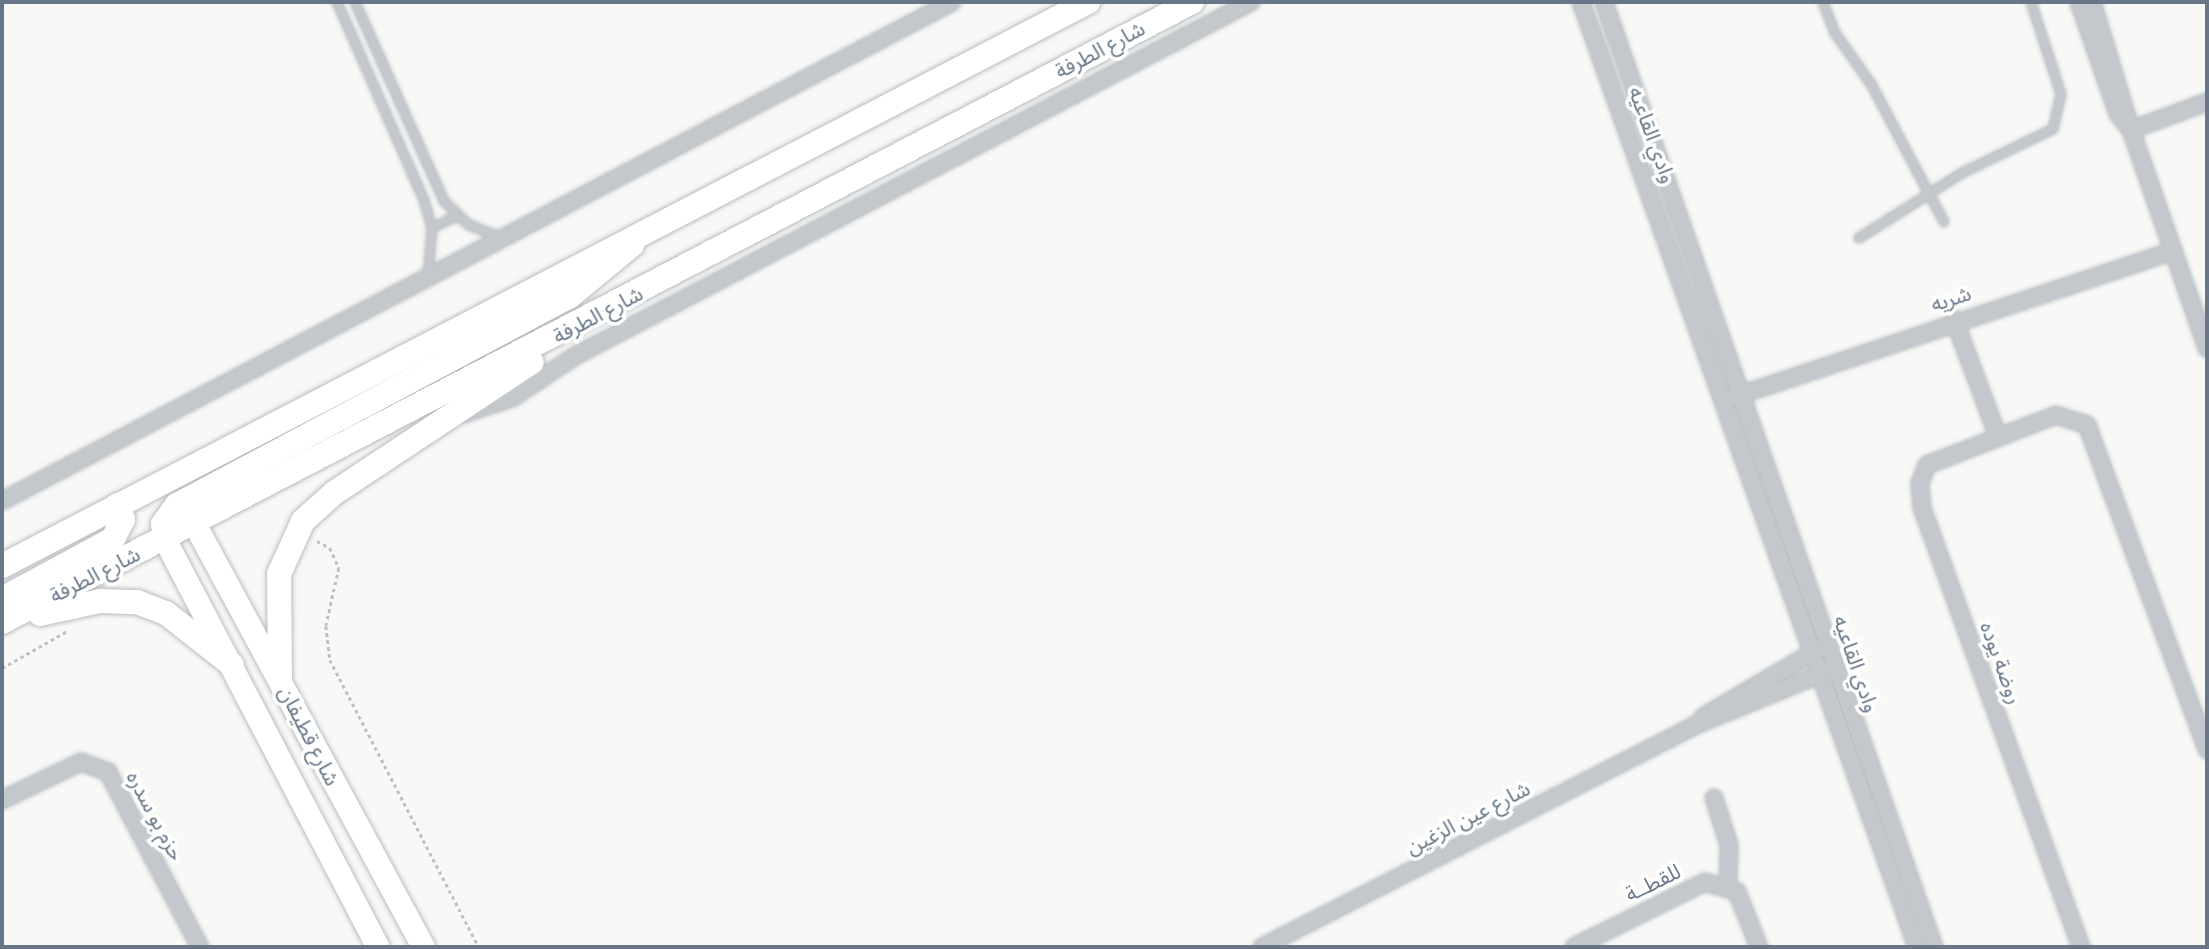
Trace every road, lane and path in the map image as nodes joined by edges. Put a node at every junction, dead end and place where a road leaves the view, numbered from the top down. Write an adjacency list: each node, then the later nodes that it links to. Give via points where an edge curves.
1 (337, 2): 21 (lane)
2 (355, 2): 18 (lane, via 440,194)
3 (952, 2): 22 (street)
4 (1088, 2): 20 (main road)
5 (1171, 2): 14 (main road)
6 (1192, 2): 14 (main road, شارع الطرفة)
7 (1251, 2): 31 (street, شارع الطرفة, via 575,356 512,398)
8 (1581, 2): 30 (street, وادي القاعيه)
9 (1604, 2): 29 (street, وادي القاعيه)
10 (1824, 2): 17 (lane, via 1835,33 1871,83)
11 (2031, 2): 17 (lane, via 2062,94 2057,121 2039,141 1981,162)
12 (2079, 2): 16 (street, via 2118,114)
13 (2091, 2): 16 (street)
14 (1147, 25): 27 (main road, شارع الطرفة)
15 (2207, 102): 16 (street)
16 (2131, 130): 24 (street)
17 (1930, 195): 19 (lane); 23 (lane)
18 (457, 216): 21 (lane); 22 (lane)
19 (1944, 222)
20 (650, 227): 33 (main road); 35 (main road, via 569,297)
21 (432, 228): 25 (lane)
22 (509, 238): 25 (street)
23 (1859, 238)
24 (2174, 251): 26 (street, شريه); 28 (street)
25 (428, 279): 34 (street)
26 (1954, 319): 29 (street, شريه); 32 (street)
27 (578, 325): 31 (main road); 37 (main road, شارع الطرفة)
28 (2207, 348)
29 (1744, 393): 30 (street); 44 (street, وادي القاعيه)
30 (1726, 400): 44 (street, وادي القاعيه)
31 (455, 417): 49 (main road, via 334,493 297,529 279,574)
32 (1997, 434): 51 (street, روضة يوده, via 2056,415 2087,425); 64 (street, روضة يوده, via 1927,465 1920,496)
33 (142, 492): 35 (main road); 36 (main road)
34 (2, 501)
35 (180, 503): 37 (main road); 38 (main road, via 165,519)
36 (117, 505): 40 (main road); 41 (main road, via 123,519 113,539)
37 (195, 525): 38 (main road, شارع الطرفة); 49 (street, شارع قطيفان)
38 (165, 540): 42 (main road, شارع الطرفة); 45 (street)
39 (315, 540): 58 (path, via 330,548 339,568 325,637 330,660)
40 (2, 566)
41 (2, 599)
42 (2, 623): 45 (main road, via 86,603 137,602 166,613)
43 (74, 627): 46 (path)
44 (1819, 649): 47 (street, وادي القاعيه); 48 (street, وادي القاعيه); 50 (street, شارع عين الزغين)
45 (232, 665): 56 (street)
46 (2, 668)
47 (1834, 668): 48 (street, شارع عين الزغين); 63 (street, وادي القاعيه)
48 (1818, 675): 50 (street, شارع عين الزغين); 62 (street, وادي القاعيه)
49 (280, 679): 57 (street, شارع قطيفان)
50 (1693, 726): 59 (street, شارع عين الزغين)
51 (2207, 749)
52 (1714, 798): 54 (street, via 1729,845)
53 (2, 800): 55 (street, حزم بو سدره, via 81,762 108,772)
54 (1728, 886): 60 (street, للقطــة, via 1693,886); 61 (street, via 1742,900)
55 (200, 947)
56 (378, 947)
57 (423, 947)
58 (479, 947)
59 (1262, 947)
60 (1574, 947)
61 (1759, 947)
62 (1917, 947)
63 (1934, 947)
64 (2081, 947)

